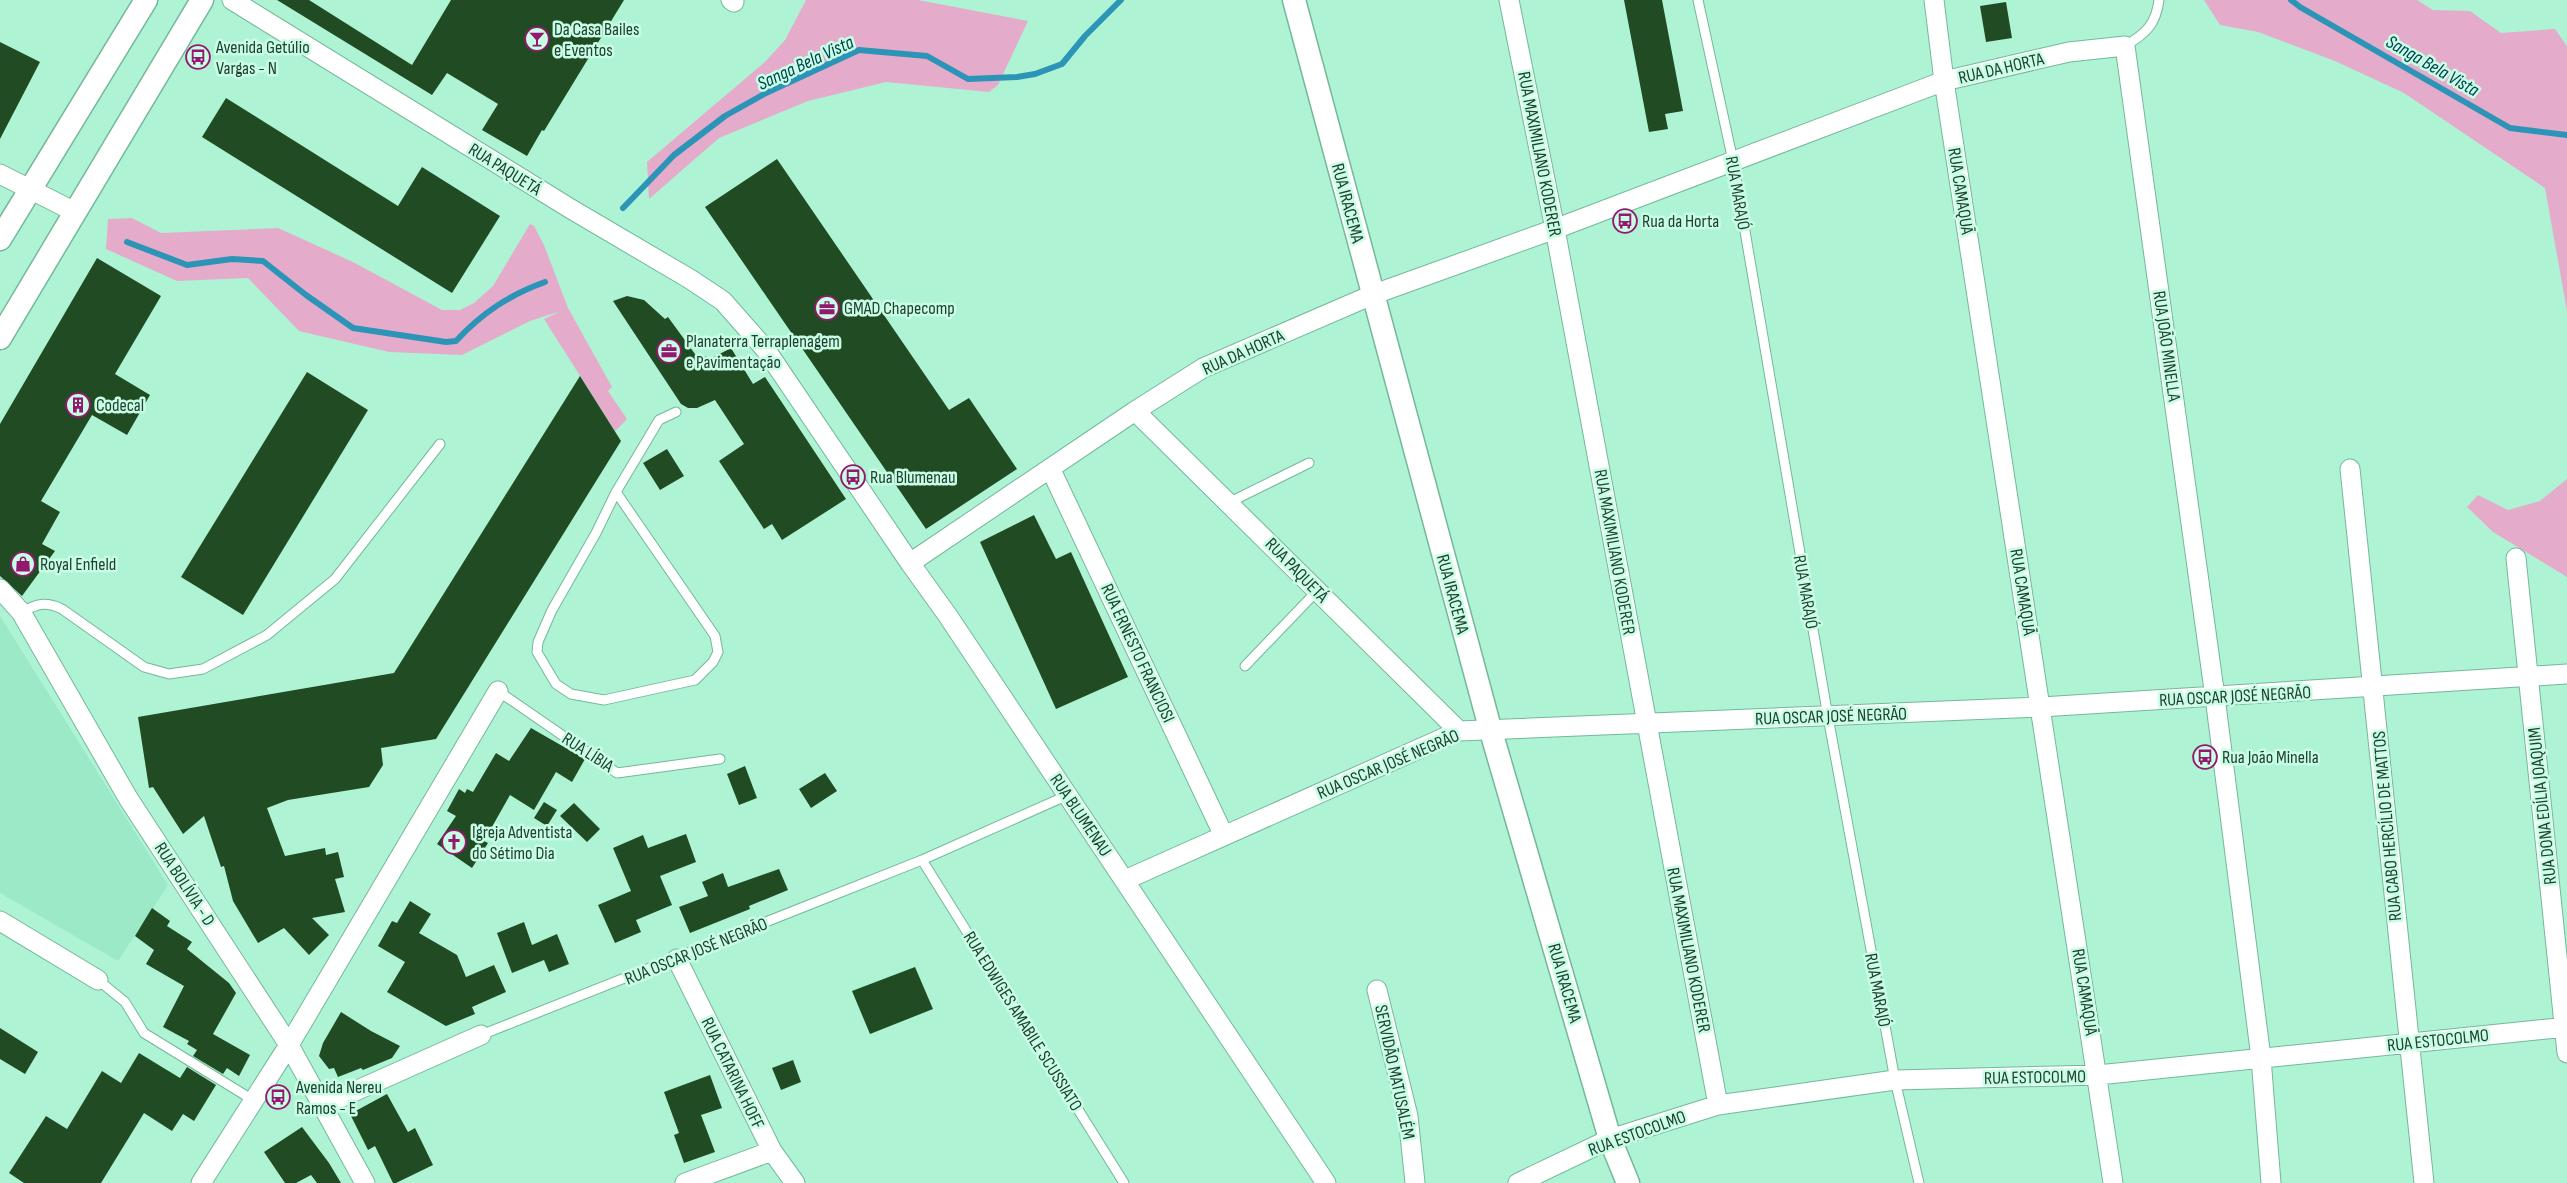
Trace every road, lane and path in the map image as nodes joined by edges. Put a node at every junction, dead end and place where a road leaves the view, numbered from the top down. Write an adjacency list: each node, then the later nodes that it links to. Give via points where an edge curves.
1 (146, 0): 13 (street)
2 (202, 0): 14 (street)
3 (232, 0): 19 (street, RUA PAQUETÁ, via 690,279 723,302)
4 (1294, 0): 17 (street, RUA IRACEMA)
5 (1509, 0): 15 (street, RUA MAXIMILIANO KODERER)
6 (1698, 0): 11 (lane, RUA MARAJÓ)
7 (1934, 0): 10 (street, RUA CAMAQUÃ)
8 (2159, 0): 9 (lane, via 2158,11 2145,34)
9 (2125, 46): 10 (street, RUA DA HORTA, via 2069,52); 38 (street, RUA JOÃO MINELLA)
10 (1944, 81): 11 (street, RUA DA HORTA); 39 (street, RUA CAMAQUÃ)
11 (1733, 161): 15 (street, RUA DA HORTA); 40 (lane, RUA MARAJÓ)
12 (0, 174): 13 (street)
13 (30, 188): 14 (street); 16 (street)
14 (75, 212): 18 (street)
15 (1556, 229): 17 (street, RUA DA HORTA); 41 (street, RUA MAXIMILIANO KODERER)
16 (0, 239)
17 (1372, 295): 20 (street, RUA DA HORTA, via 1203,368); 42 (street, RUA IRACEMA)
18 (0, 338)
19 (766, 350): 29 (street, RUA BLUMENAU)
20 (1135, 411): 25 (street, RUA DA HORTA); 27 (street, RUA PAQUETÁ)
21 (676, 412): 26 (lane, via 659,420)
22 (440, 444): 32 (lane, via 335,579 267,635 203,670 168,674 144,667 49,603 37,604)
23 (1309, 462): 27 (lane)
24 (2350, 469): 36 (street, RUA CABO HERCÍLIO DE MATTOS)
25 (1051, 470): 29 (street, RUA DA HORTA); 46 (street, RUA ERNESTO FRANCIOSI)
26 (616, 492): 26 (lane, via 715,636 718,652 695,680 604,700 571,694 556,684 537,652 552,610)
27 (1230, 502): 31 (street, RUA PAQUETÁ)
28 (2516, 558): 35 (street, RUA DONA EDÍLIA JOAQUIM)
29 (910, 563): 45 (street, RUA BLUMENAU)
30 (0, 589): 32 (street, RUA BOLÍVIA - D)
31 (1317, 591): 33 (lane); 43 (street, RUA PAQUETÁ)
32 (21, 612): 56 (street, RUA BOLÍVIA - D, via 128,798)
33 (1245, 666)
34 (2567, 674): 35 (street, RUA OSCAR JOSÉ NEGRÃO)
35 (2529, 676): 36 (street, RUA OSCAR JOSÉ NEGRÃO); 53 (street, RUA DONA EDÍLIA JOAQUIM)
36 (2373, 687): 38 (street, RUA OSCAR JOSÉ NEGRÃO); 55 (street, RUA CABO HERCÍLIO DE MATTOS)
37 (498, 692): 44 (lane, RUA LÍBIA, via 617,773); 56 (street)
38 (2216, 697): 39 (street, RUA OSCAR JOSÉ NEGRÃO); 58 (street, RUA JOÃO MINELLA)
39 (2041, 707): 40 (street, RUA OSCAR JOSÉ NEGRÃO); 59 (street, RUA CAMAQUÃ)
40 (1828, 717): 41 (street, RUA OSCAR JOSÉ NEGRÃO); 60 (lane, RUA MARAJÓ)
41 (1646, 723): 42 (street, RUA OSCAR JOSÉ NEGRÃO); 63 (street, RUA MAXIMILIANO KODERER)
42 (1490, 728): 43 (street, RUA OSCAR JOSÉ NEGRÃO); 64 (street, RUA IRACEMA)
43 (1459, 731): 46 (street, RUA OSCAR JOSÉ NEGRÃO)
44 (720, 758)
45 (1068, 795): 47 (lane, RUA OSCAR JOSÉ NEGRÃO); 48 (street, RUA BLUMENAU)
46 (1224, 836): 48 (street, RUA OSCAR JOSÉ NEGRÃO)
47 (922, 860): 50 (lane, RUA OSCAR JOSÉ NEGRÃO); 70 (lane, RUA EDWIGES AMABILE SCUSSIATO)
48 (1125, 880): 71 (street, RUA BLUMENAU)
49 (0, 921): 51 (street)
50 (677, 959): 54 (lane, RUA OSCAR JOSÉ NEGRÃO); 65 (street, RUA CATARINA HOFF)
51 (98, 980): 61 (lane, via 125,1002 144,1032)
52 (1377, 990): 72 (street, SERVIDÃO MATUSALÉM, via 1408,1116)
53 (2565, 1027): 55 (street, RUA ESTOCOLMO); 57 (street, RUA DONA EDÍLIA JOAQUIM)
54 (480, 1035): 62 (street, RUA OSCAR JOSÉ NEGRÃO)
55 (2408, 1043): 58 (street, RUA ESTOCOLMO); 78 (street, RUA CABO HERCÍLIO DE MATTOS)
56 (289, 1045): 61 (street); 62 (street, RUA BOLÍVIA - D)
57 (2567, 1053)
58 (2262, 1058): 59 (street, RUA ESTOCOLMO); 77 (street, RUA JOÃO MINELLA)
59 (2098, 1075): 60 (street, RUA ESTOCOLMO); 76 (street, RUA CAMAQUÃ)
60 (1895, 1080): 63 (street, RUA ESTOCOLMO); 75 (lane, RUA MARAJÓ)
61 (253, 1100): 66 (street)
62 (324, 1105): 67 (street, RUA BOLÍVIA - D)
63 (1718, 1105): 64 (street, RUA ESTOCOLMO)
64 (1610, 1139): 73 (street, RUA ESTOCOLMO); 74 (street, RUA IRACEMA)
65 (772, 1151): 68 (street); 69 (street, RUA CATARINA HOFF)
66 (201, 1183)
67 (365, 1183)
68 (685, 1183)
69 (796, 1183)
70 (1124, 1183)
71 (1326, 1183)
72 (1415, 1183)
73 (1518, 1183)
74 (1628, 1183)
75 (1919, 1183)
76 (2114, 1183)
77 (2272, 1183)
78 (2424, 1183)

